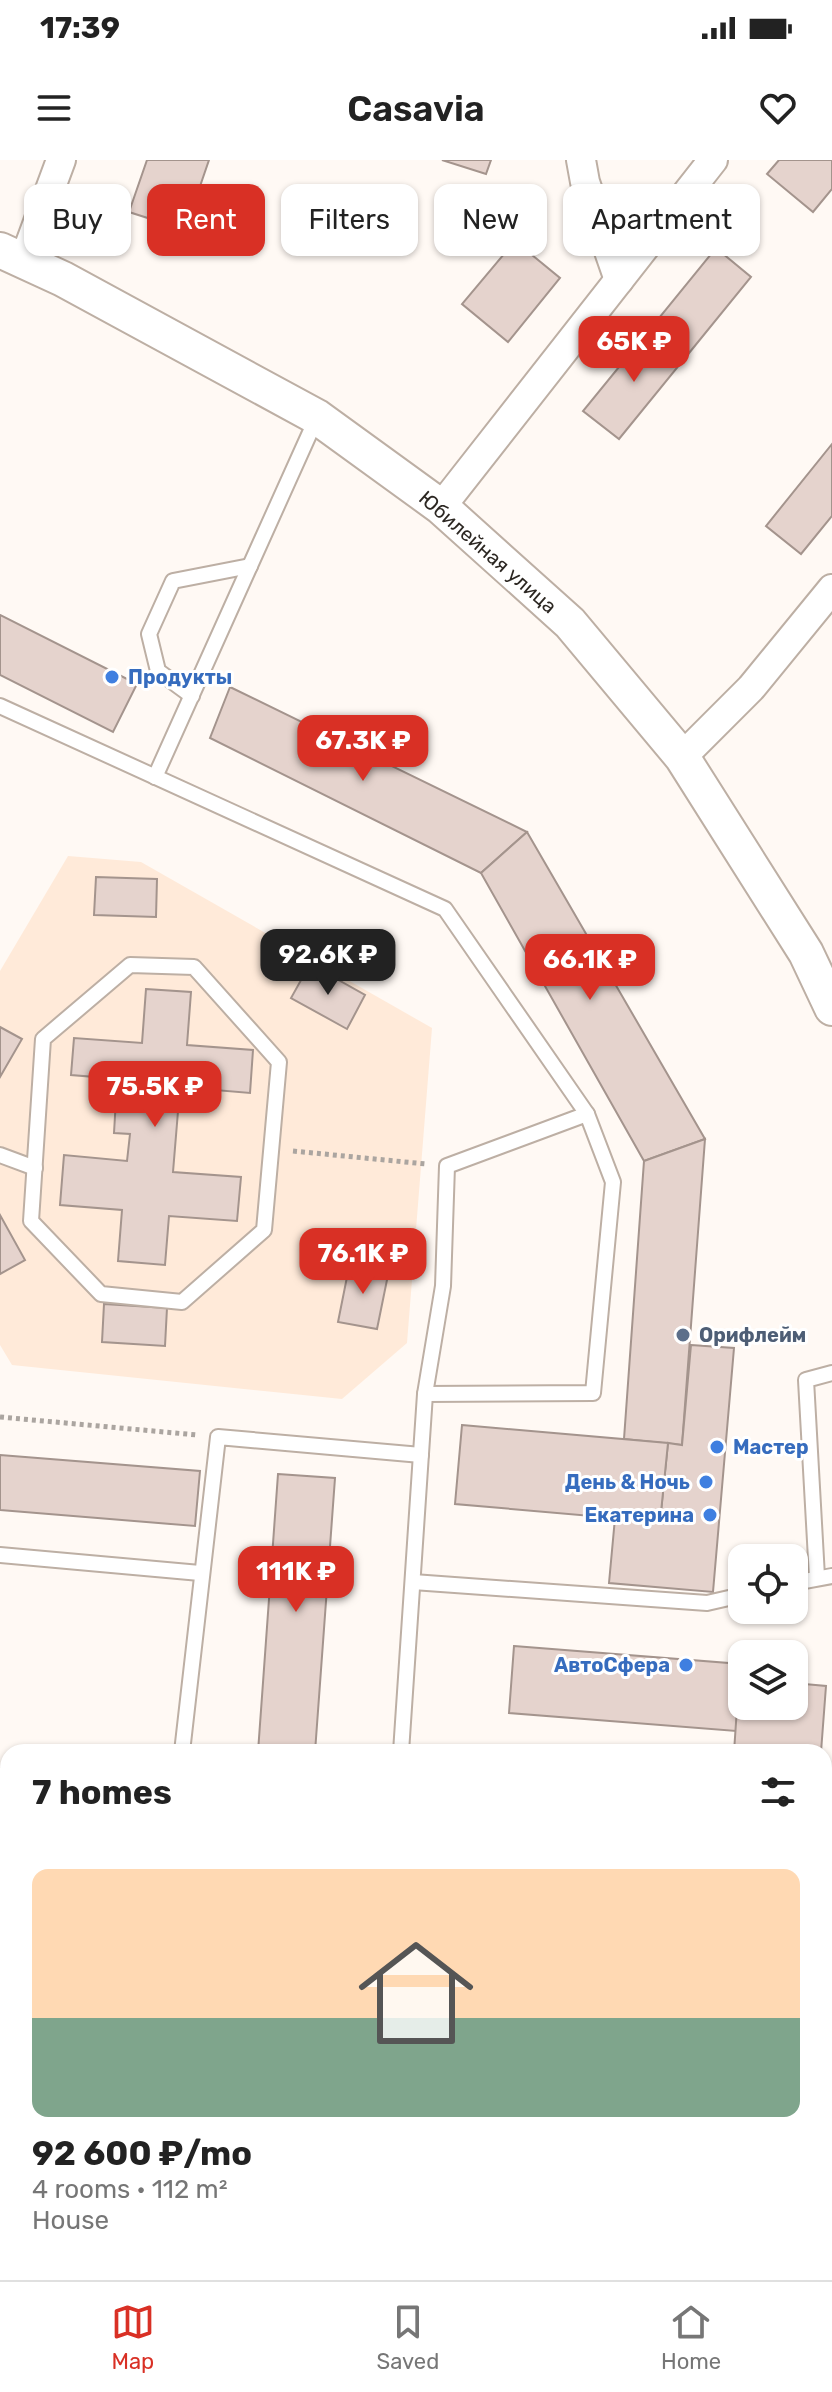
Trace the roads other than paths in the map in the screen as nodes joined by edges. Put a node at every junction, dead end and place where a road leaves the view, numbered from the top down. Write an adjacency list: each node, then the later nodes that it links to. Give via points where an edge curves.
1 (61, 160): 4 (street)
2 (581, 160): 5 (street)
3 (713, 160): 5 (street)
4 (12, 255): 6 (street, Юбилейная улица)
5 (619, 280): 7 (street)
6 (317, 417): 7 (street, Юбилейная улица); 8 (lane)
7 (441, 507): 12 (street, Юбилейная улица, via 570,623)
8 (250, 566): 10 (lane); 10 (lane, via 173,581 149,634 158,671)
9 (832, 589): 12 (street, via 751,688)
10 (192, 696): 13 (lane)
11 (0, 706): 13 (lane)
12 (682, 757): 14 (street, Юбилейная улица, via 806,953)
13 (155, 777): 15 (lane, via 445,909)
14 (832, 1008)
15 (587, 1114): 19 (lane, via 447,1166 443,1286); 19 (lane, via 613,1182 593,1393)
16 (0, 1155): 17 (lane)
17 (35, 1168): 17 (lane, via 31,1221 101,1294 182,1302 264,1230 279,1062 194,967 130,965 43,1039)
18 (832, 1373): 23 (lane, via 806,1380)
19 (425, 1394): 20 (lane)
20 (421, 1455): 22 (lane, via 218,1437); 24 (lane)
21 (0, 1555): 22 (lane)
22 (200, 1573): 26 (lane)
23 (825, 1577)
24 (413, 1582): 25 (lane, via 707,1603); 27 (lane)
25 (728, 1598)
26 (183, 1744)
27 (402, 1744)

